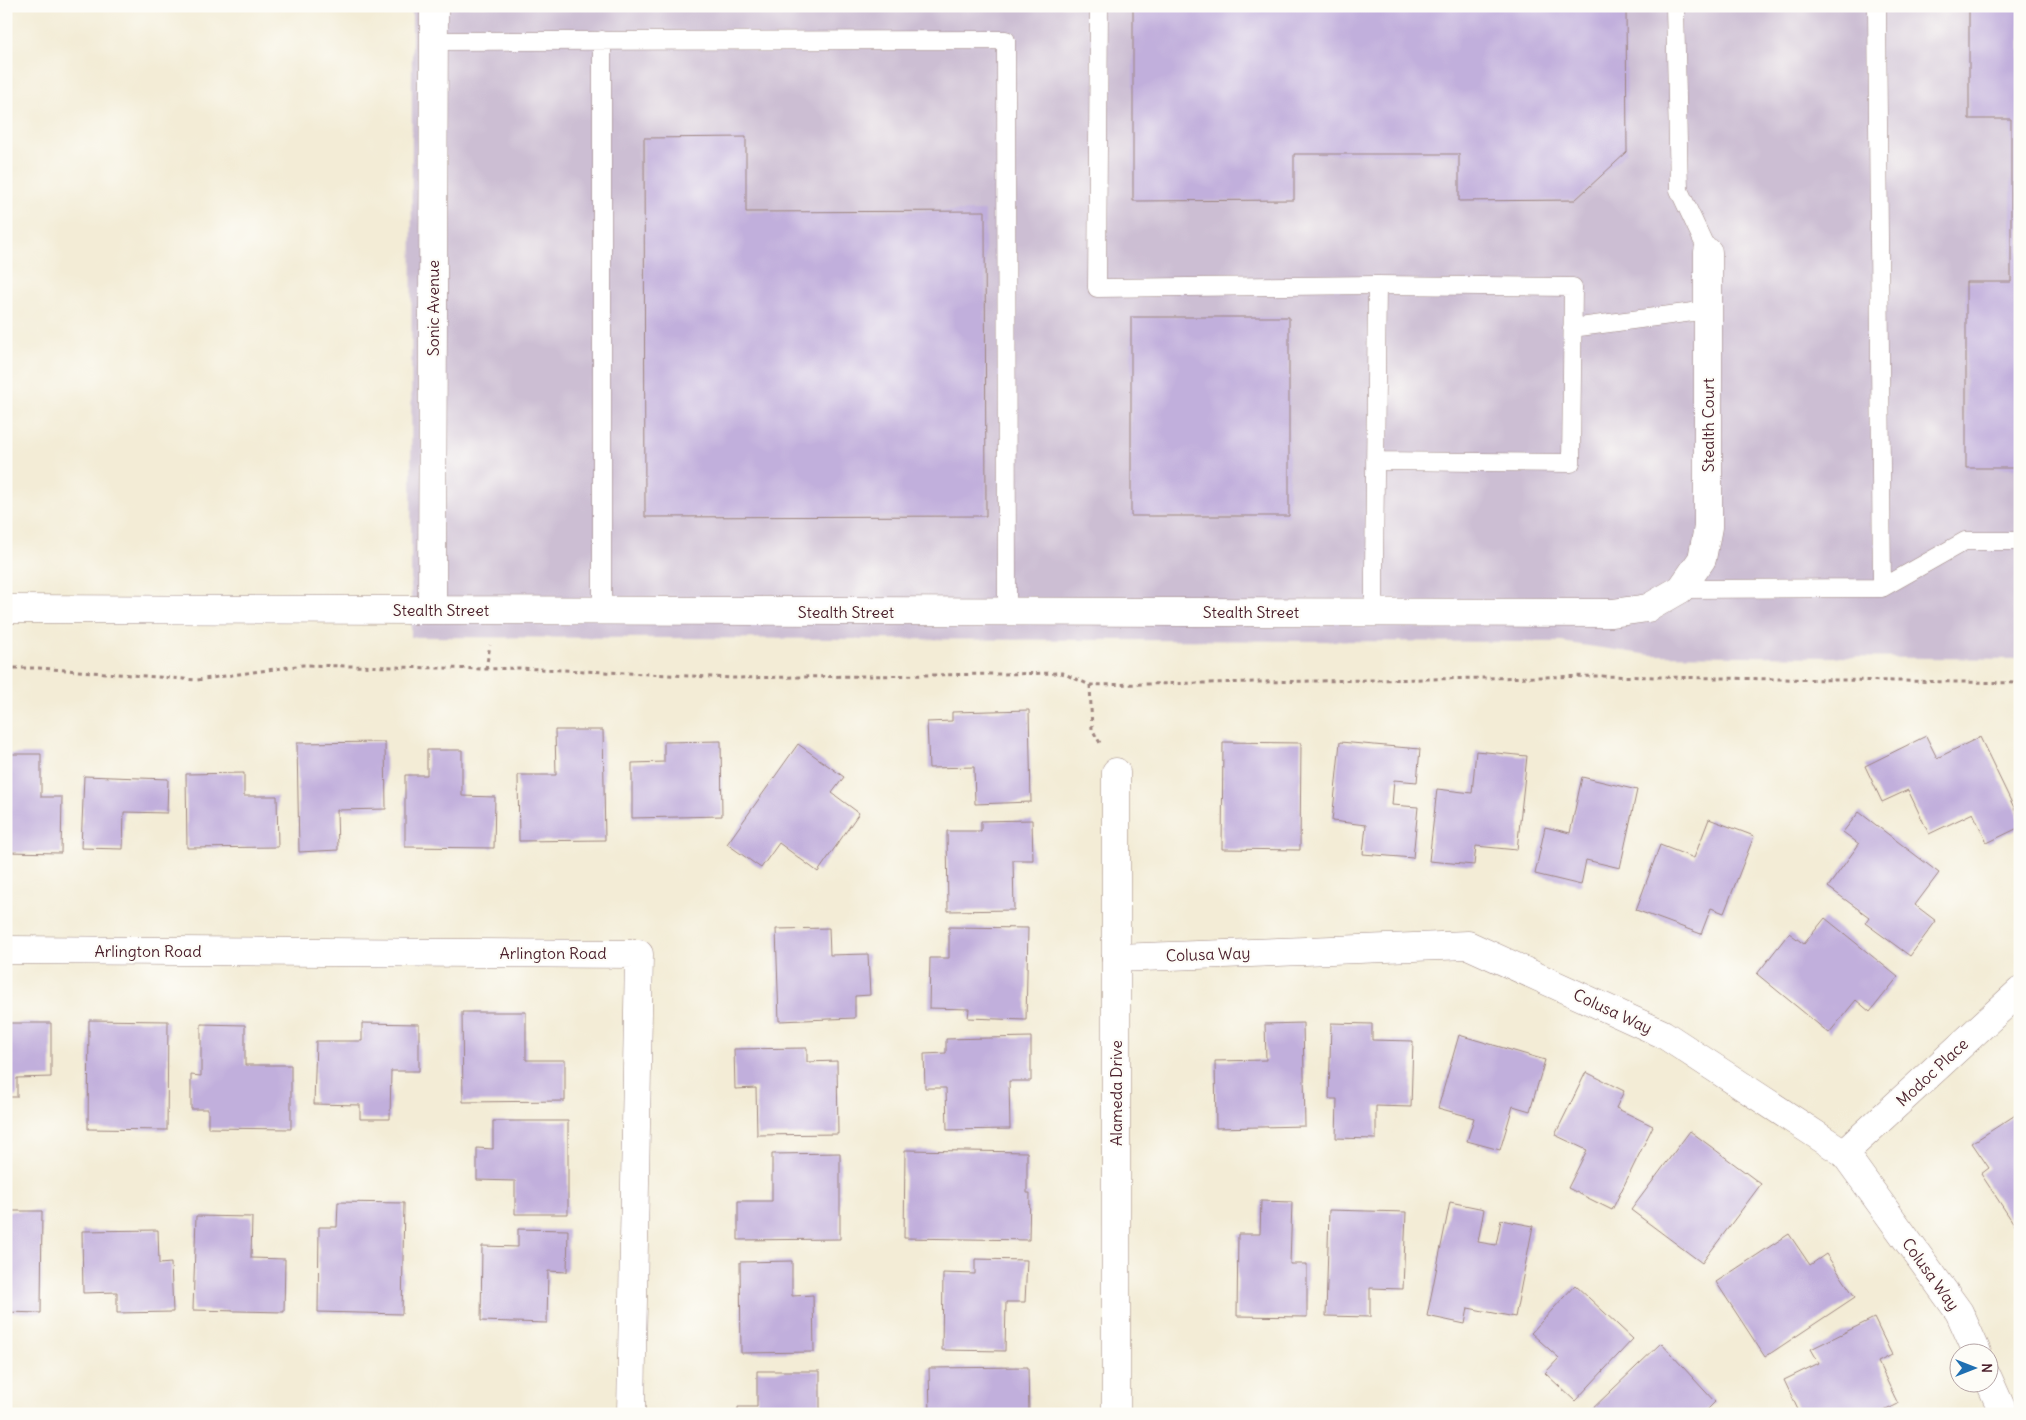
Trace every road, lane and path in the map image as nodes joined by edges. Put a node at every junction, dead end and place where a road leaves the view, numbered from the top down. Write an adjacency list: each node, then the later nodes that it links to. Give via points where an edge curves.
1 (434, 6): 6 (street, Sonic Avenue)
2 (1099, 6): 8 (lane, via 1097,288)
3 (1675, 6): 7 (lane, via 1679,190)
4 (1877, 6): 13 (lane)
5 (602, 40): 6 (lane); 17 (lane); 18 (lane, via 1006,40)
6 (434, 41): 16 (street, Sonic Avenue)
7 (1708, 252): 9 (street, Stealth Court)
8 (1377, 285): 10 (lane, via 1573,287); 11 (lane)
9 (1708, 310): 10 (lane); 14 (street, Stealth Court, via 1708,527 1702,559)
10 (1572, 328): 11 (lane, via 1571,463)
11 (1375, 461): 19 (lane)
12 (2020, 541): 13 (lane, via 1965,541)
13 (1882, 588): 14 (lane)
14 (1681, 589): 19 (street, Stealth Street, via 1648,608 1612,613)
15 (6, 609): 16 (street, Stealth Street)
16 (432, 610): 17 (street, Stealth Street)
17 (602, 611): 18 (street, Stealth Street)
18 (1007, 612): 19 (street, Stealth Street)
19 (1374, 612)
20 (6, 668): 22 (path, via 197,680 302,665 520,668 732,678 1062,674)
21 (2020, 683): 22 (path, via 1598,676)
22 (1090, 685): 23 (path, via 1092,729)
23 (1116, 772): 25 (street, Alameda Drive)
24 (6, 950): 30 (street, Arlington Road, via 639,954)
25 (1116, 958): 27 (street, Colusa Way, via 1468,945 1663,1034); 31 (street, Alameda Drive)
26 (2020, 991): 27 (street, Modoc Place)
27 (1844, 1154): 28 (street, Colusa Way, via 1959,1312)
28 (1972, 1342)
29 (1994, 1392): 32 (street)
30 (631, 1414)
31 (1116, 1414)
32 (2004, 1414)

